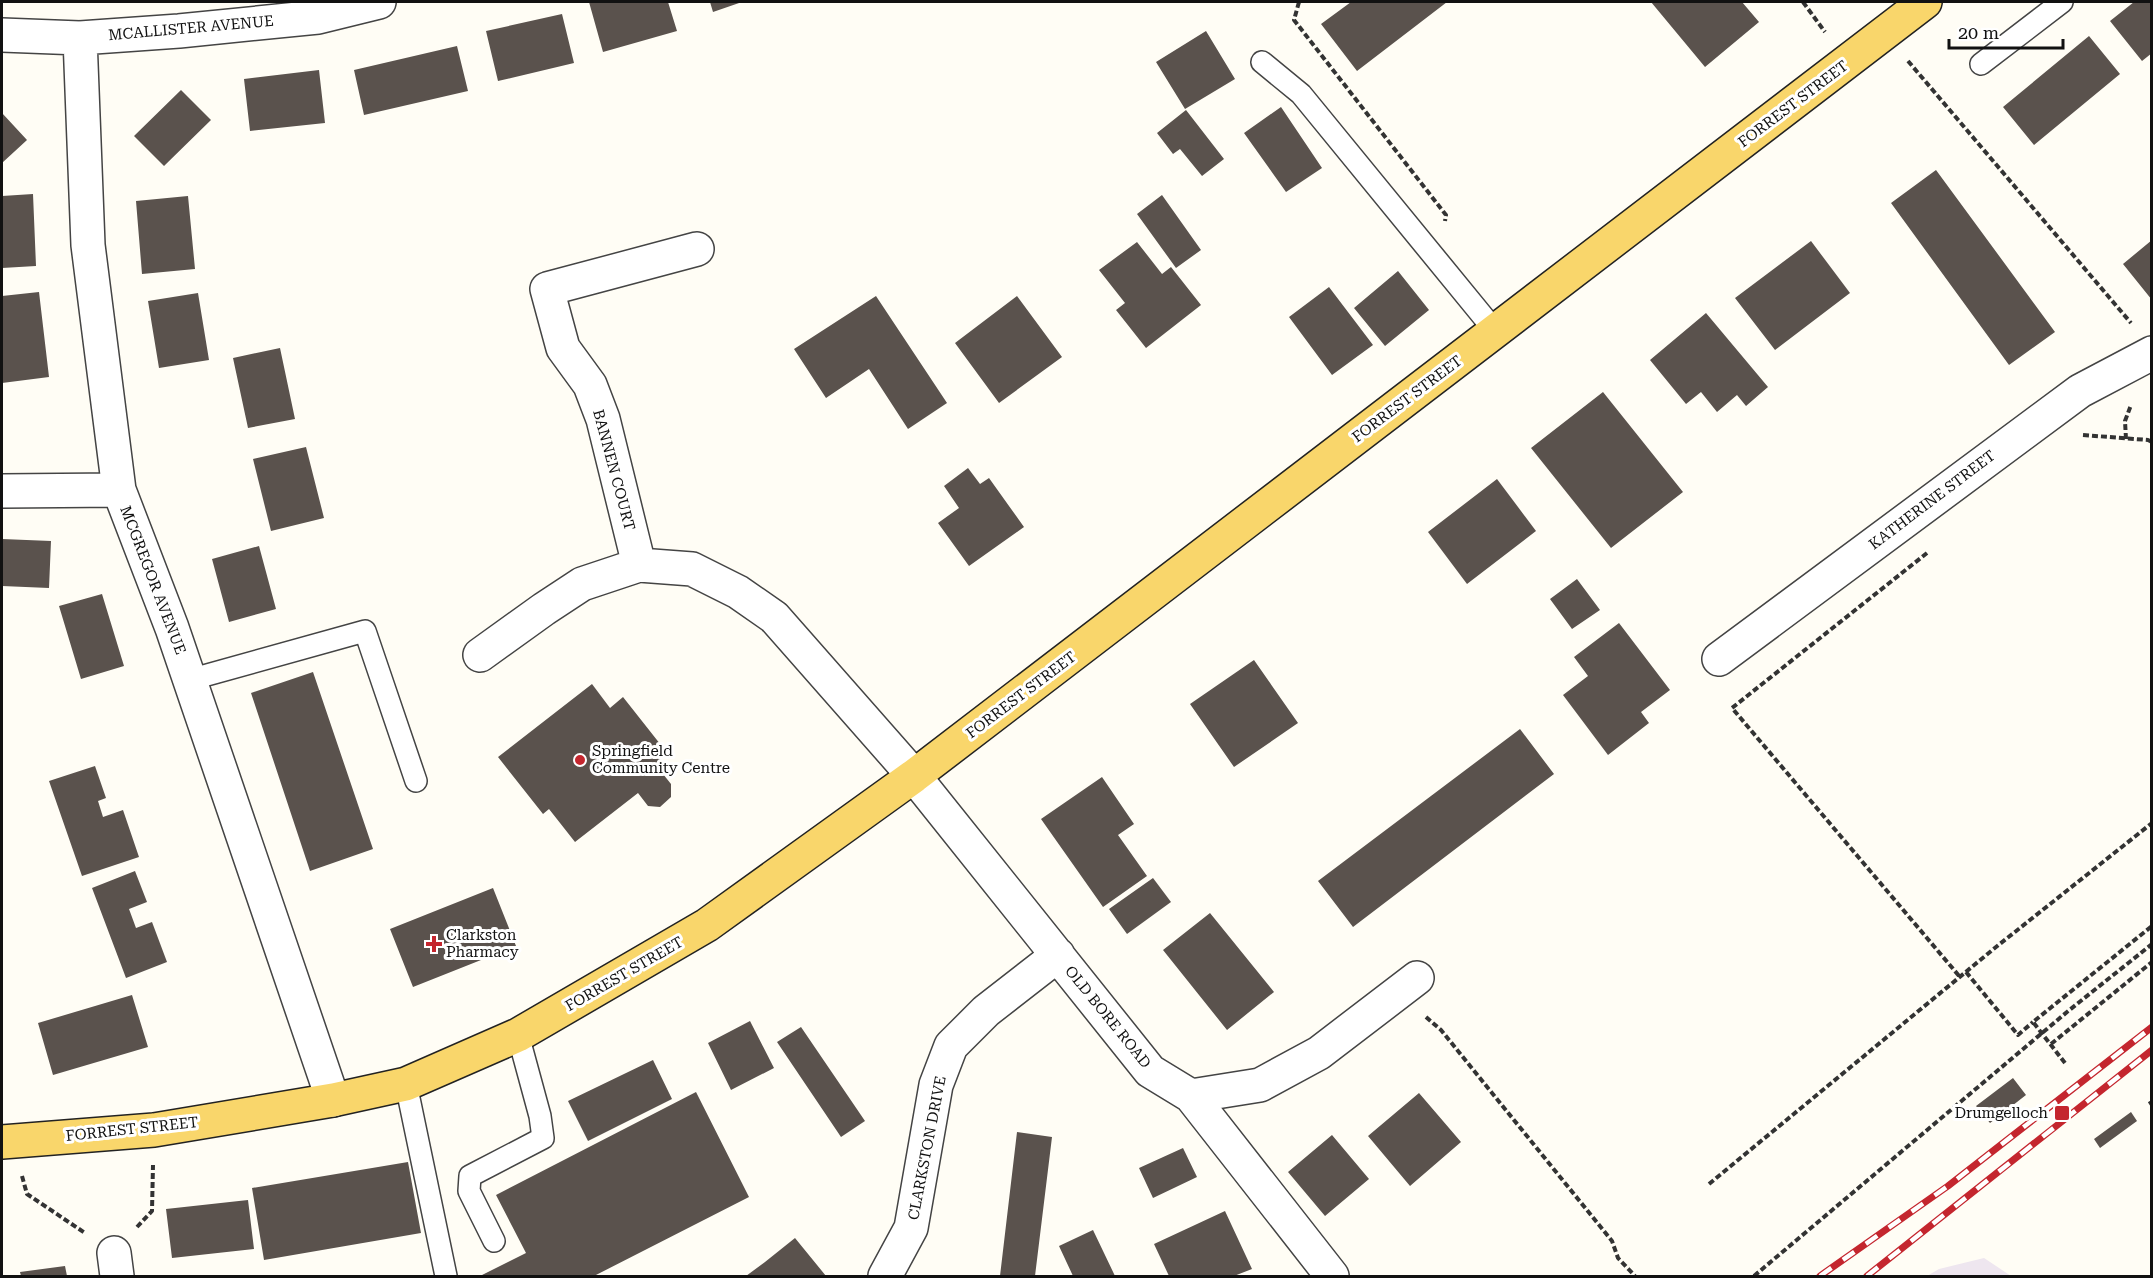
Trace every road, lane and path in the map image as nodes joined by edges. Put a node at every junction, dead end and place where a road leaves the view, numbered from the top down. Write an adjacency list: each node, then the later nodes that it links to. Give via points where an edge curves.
1 (379, 2): 7 (street, MCALLISTER AVENUE, via 318,17)
2 (1299, 2): 11 (path, via 1294,20 1446,215)
3 (1925, 2): 5 (main road, FORREST STREET)
4 (2062, 2): 9 (lane)
5 (1884, 33): 12 (main road, FORREST STREET); 13 (path)
6 (2, 35): 7 (street, MCALLISTER AVENUE)
7 (80, 38): 16 (street, MCGREGOR AVENUE, via 88,245)
8 (1262, 62): 11 (lane, via 1300,94)
9 (1982, 64)
10 (697, 249): 19 (street, BANNEN COURT, via 547,289 563,348 590,385 603,419)
11 (1438, 262): 12 (lane)
12 (1495, 331): 23 (main road, FORREST STREET)
13 (2144, 341): 21 (street, KATHERINE STREET)
14 (2082, 434): 15 (path)
15 (2151, 442)
16 (119, 490): 17 (street); 22 (street, MCGREGOR AVENUE)
17 (2, 491)
18 (1934, 548): 31 (path, via 1732,708)
19 (639, 565): 20 (street, via 582,584); 23 (street, via 692,569 774,616)
20 (480, 655)
21 (1719, 658)
22 (189, 680): 24 (lane, via 365,631); 40 (street, MCGREGOR AVENUE)
23 (914, 776): 28 (street, OLD BORE ROAD); 35 (main road, FORREST STREET, via 707,925)
24 (416, 781)
25 (2151, 824): 30 (path)
26 (2151, 926): 33 (path)
27 (2151, 944): 34 (path)
28 (1058, 955): 39 (street, OLD BORE ROAD, via 1150,1071); 47 (street, CLARKSTON DRIVE, via 986,1011 951,1046 936,1084 911,1228)
29 (2151, 962): 36 (path)
30 (1966, 972): 31 (path); 33 (path, via 2018,1035)
31 (1960, 977): 43 (path)
32 (1408, 985): 39 (street, via 1319,1053 1260,1085); 49 (path, via 1612,1240 1618,1258)
33 (2033, 1022): 34 (path)
34 (2043, 1034): 36 (path); 50 (path)
35 (518, 1035): 38 (main road, FORREST STREET); 44 (lane, via 543,1138 470,1176 469,1191)
36 (2051, 1044): 37 (path)
37 (2065, 1063)
38 (406, 1084): 40 (main road, FORREST STREET); 46 (lane)
39 (1191, 1096): 48 (street, OLD BORE ROAD)
40 (333, 1100): 41 (main road, FORREST STREET)
41 (154, 1130): 42 (main road, FORREST STREET); 45 (path, via 152,1211)
42 (7, 1141): 45 (path, via 27,1194)
43 (1709, 1184)
44 (494, 1241)
45 (116, 1265)
46 (446, 1276)
47 (885, 1276)
48 (1332, 1276)
49 (1635, 1276)
50 (1754, 1276)

